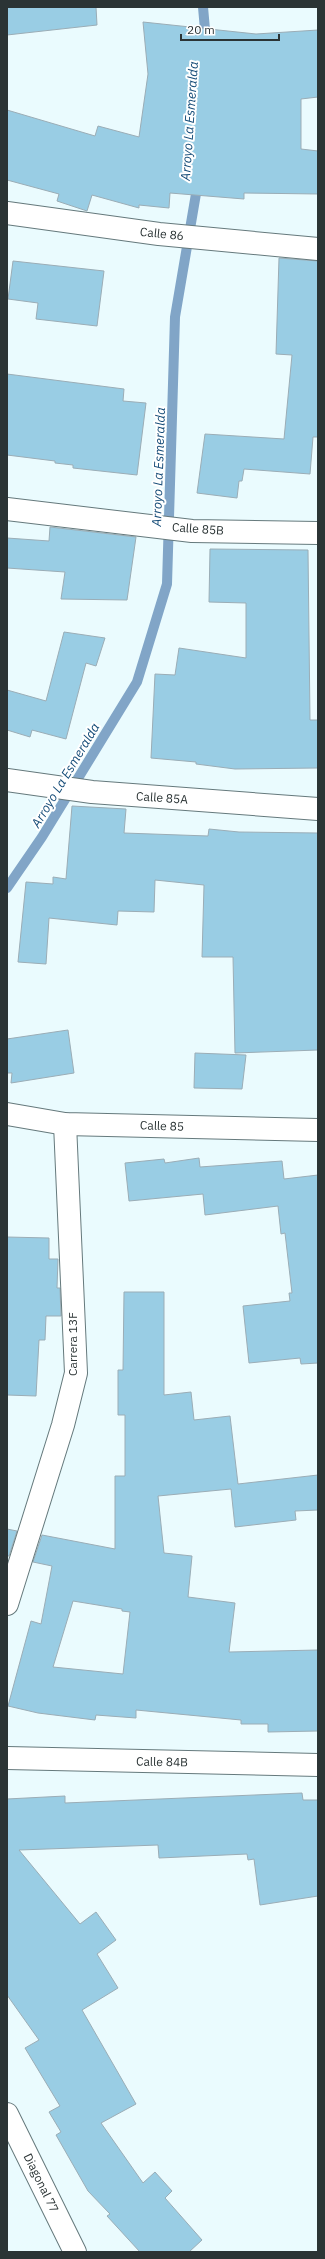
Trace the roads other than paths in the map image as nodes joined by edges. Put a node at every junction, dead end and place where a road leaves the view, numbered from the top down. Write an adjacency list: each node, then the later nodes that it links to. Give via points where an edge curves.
1 (7, 213): 2 (street, Calle 86, via 159,234)
2 (318, 249)
3 (7, 509): 4 (street, Calle 85B, via 192,530)
4 (318, 533)
5 (7, 780): 6 (street, Calle 85A, via 92,792)
6 (318, 809)
7 (7, 1114): 8 (street, Calle 85)
8 (64, 1124): 9 (street, Calle 85); 10 (street, Carrera 13F, via 76,1373)
9 (318, 1130)
10 (7, 1604)
11 (7, 1758): 12 (street, Calle 84B)
12 (318, 1765)
13 (7, 2114): 14 (street, Diagonal 77)
14 (75, 2252)

